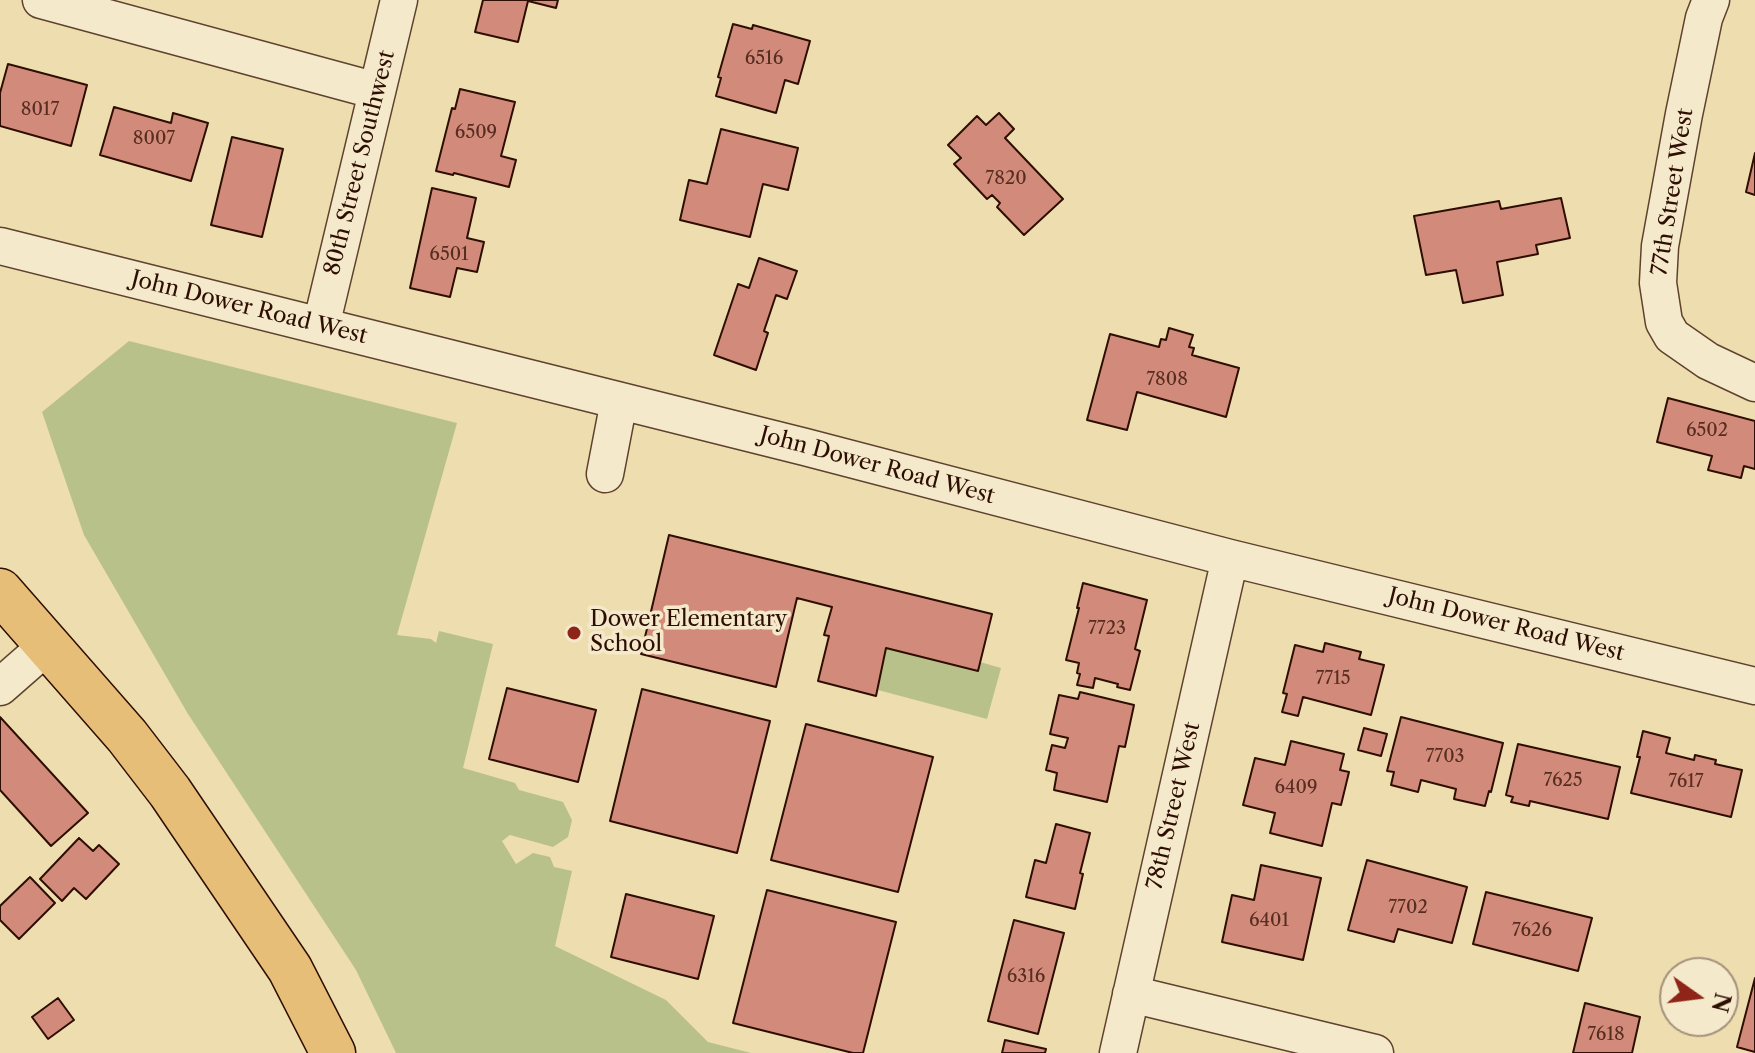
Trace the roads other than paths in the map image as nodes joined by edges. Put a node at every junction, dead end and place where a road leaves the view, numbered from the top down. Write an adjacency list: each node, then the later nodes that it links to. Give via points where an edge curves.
1 (41, 0): 4 (street)
2 (399, 0): 4 (street, 80th Street Southwest)
3 (1711, 0): 7 (street, 77th Street West, via 1684,114 1658,283 1664,322 1672,336 1708,361)
4 (377, 91): 6 (street, 80th Street Southwest)
5 (0, 246): 6 (street, John Dower Road West)
6 (321, 326): 8 (street, John Dower Road West)
7 (1755, 383)
8 (619, 401): 9 (street); 10 (street, John Dower Road West)
9 (605, 474)
10 (1230, 558): 13 (street, John Dower Road West); 15 (street, 78th Street West)
11 (0, 591): 12 (main road)
12 (48, 645): 14 (street); 16 (main road, via 170,792 290,969)
13 (1755, 686)
14 (0, 687)
15 (1131, 994): 17 (street, 78th Street West); 18 (street)
16 (333, 1053)
17 (1118, 1053)
18 (1375, 1053)

